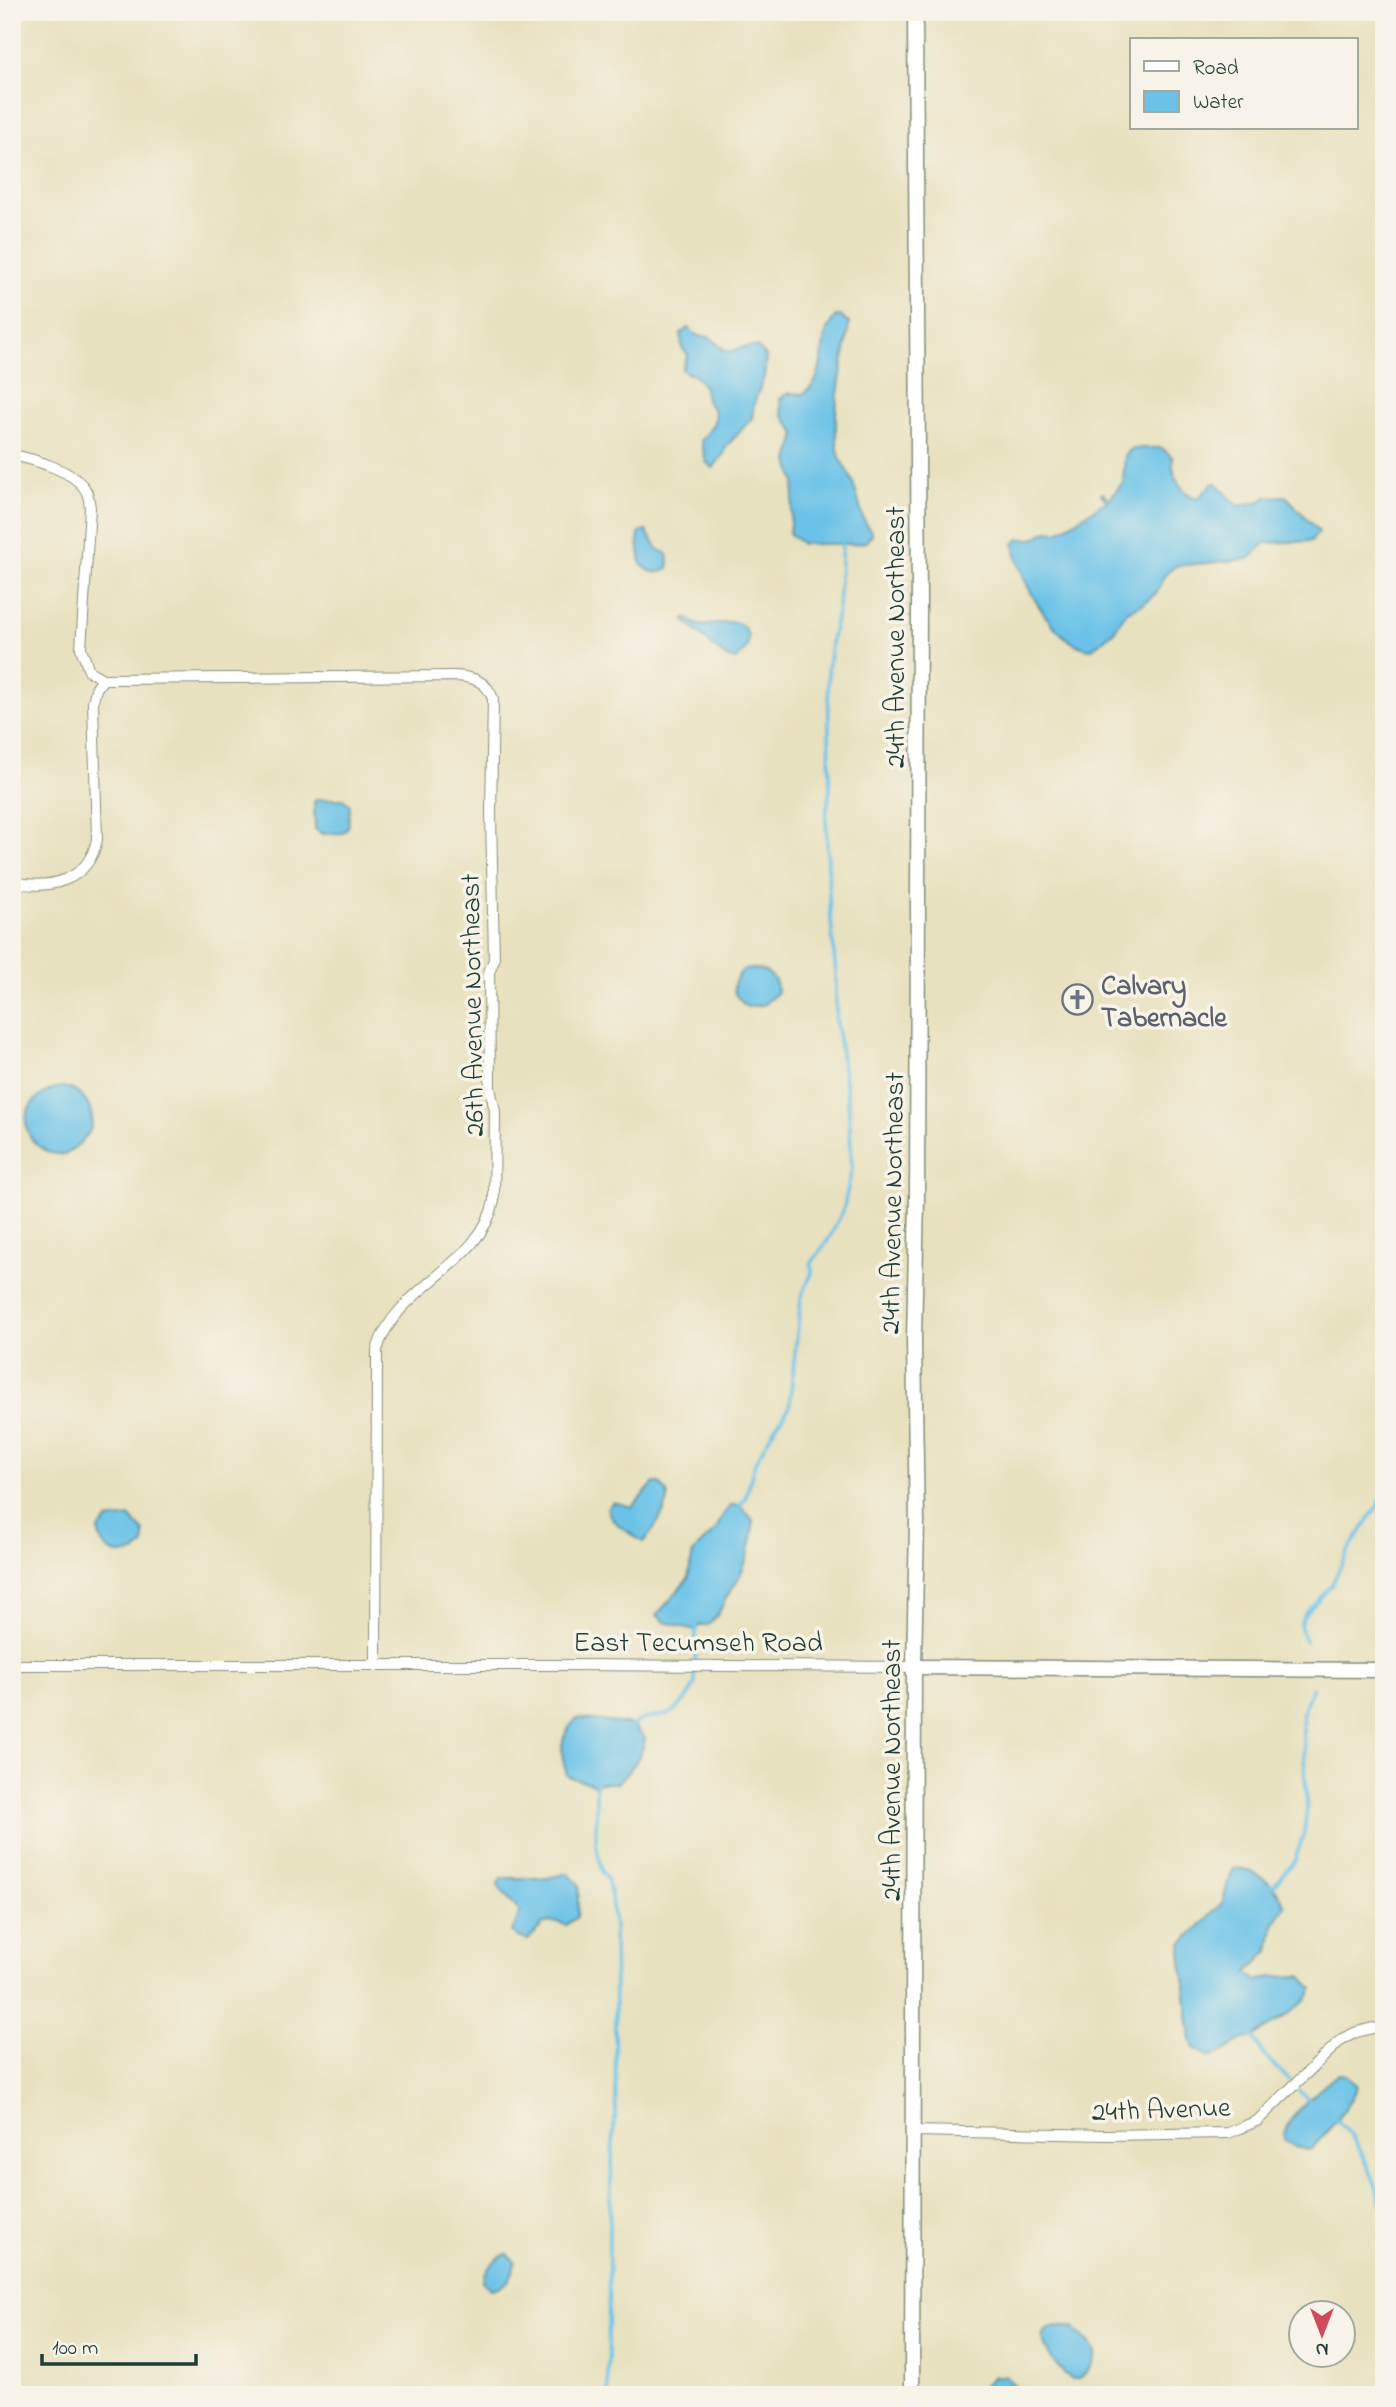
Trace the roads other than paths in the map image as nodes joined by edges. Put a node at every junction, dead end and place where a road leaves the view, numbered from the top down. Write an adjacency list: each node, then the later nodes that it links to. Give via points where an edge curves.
1 (915, 12): 7 (street, 24th Avenue Northeast, via 919,601)
2 (12, 455): 3 (street, via 52,467 85,489 90,508 81,648 89,671)
3 (103, 679): 4 (street, via 93,702 95,849 84,869 64,880 29,886); 6 (street, 26th Avenue Northeast, via 455,676 477,679 493,699 494,960 489,985 494,1201 482,1232 395,1315 377,1348)
4 (12, 882)
5 (12, 1665): 6 (street, East Tecumseh Road)
6 (376, 1666): 7 (street, East Tecumseh Road)
7 (914, 1667): 8 (street, East Tecumseh Road); 10 (street, 24th Avenue Northeast)
8 (1384, 1670)
9 (1373, 2028): 10 (street, 24th Avenue, via 1342,2039 1269,2112 1228,2133)
10 (913, 2131): 11 (street, 24th Avenue Northeast)
11 (912, 2395)

